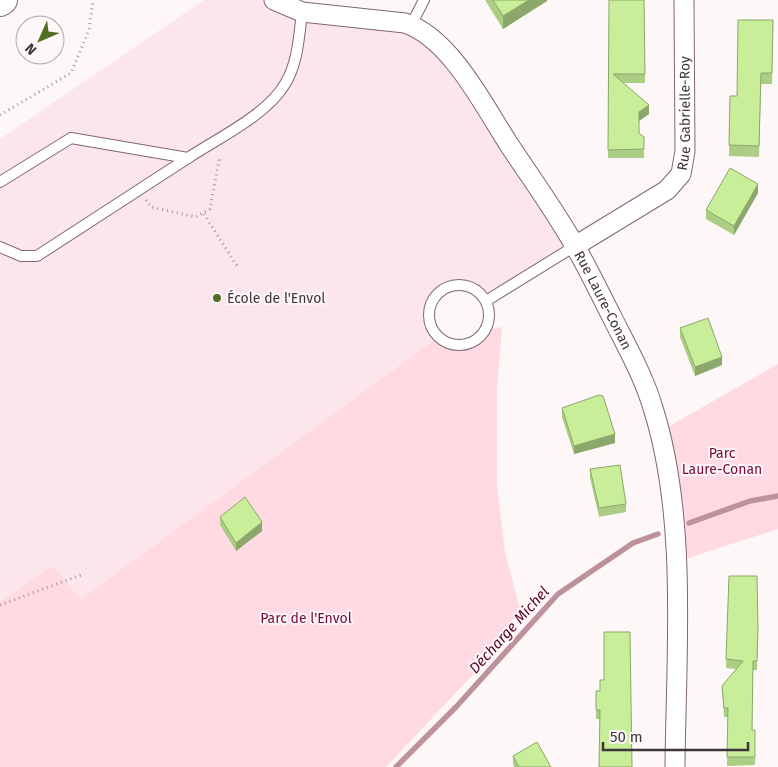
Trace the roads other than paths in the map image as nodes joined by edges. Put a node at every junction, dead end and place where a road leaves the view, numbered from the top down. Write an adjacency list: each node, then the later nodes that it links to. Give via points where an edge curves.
1 (274, 0): 4 (street, Rue Laure-Conan)
2 (424, 0): 5 (lane)
3 (684, 0): 8 (street, Rue Gabrielle-Roy, via 685,151 681,174 667,190)
4 (302, 12): 5 (street, Rue Laure-Conan); 6 (lane, via 296,56 286,83 267,106)
5 (411, 25): 8 (street, Rue Laure-Conan, via 419,27 441,45)
6 (188, 158): 7 (lane, via 71,138); 9 (lane, via 37,256 21,256)
7 (0, 182)
8 (575, 246): 10 (lane, Rue Gabrielle-Roy); 11 (street, Rue Laure-Conan, via 632,356 653,408 664,452 678,579)
9 (0, 247)
10 (486, 301): 10 (lane, via 482,294 468,286 447,287 436,295 429,310 433,331 450,344 460,346 474,342 486,330 489,321)
11 (674, 767)

